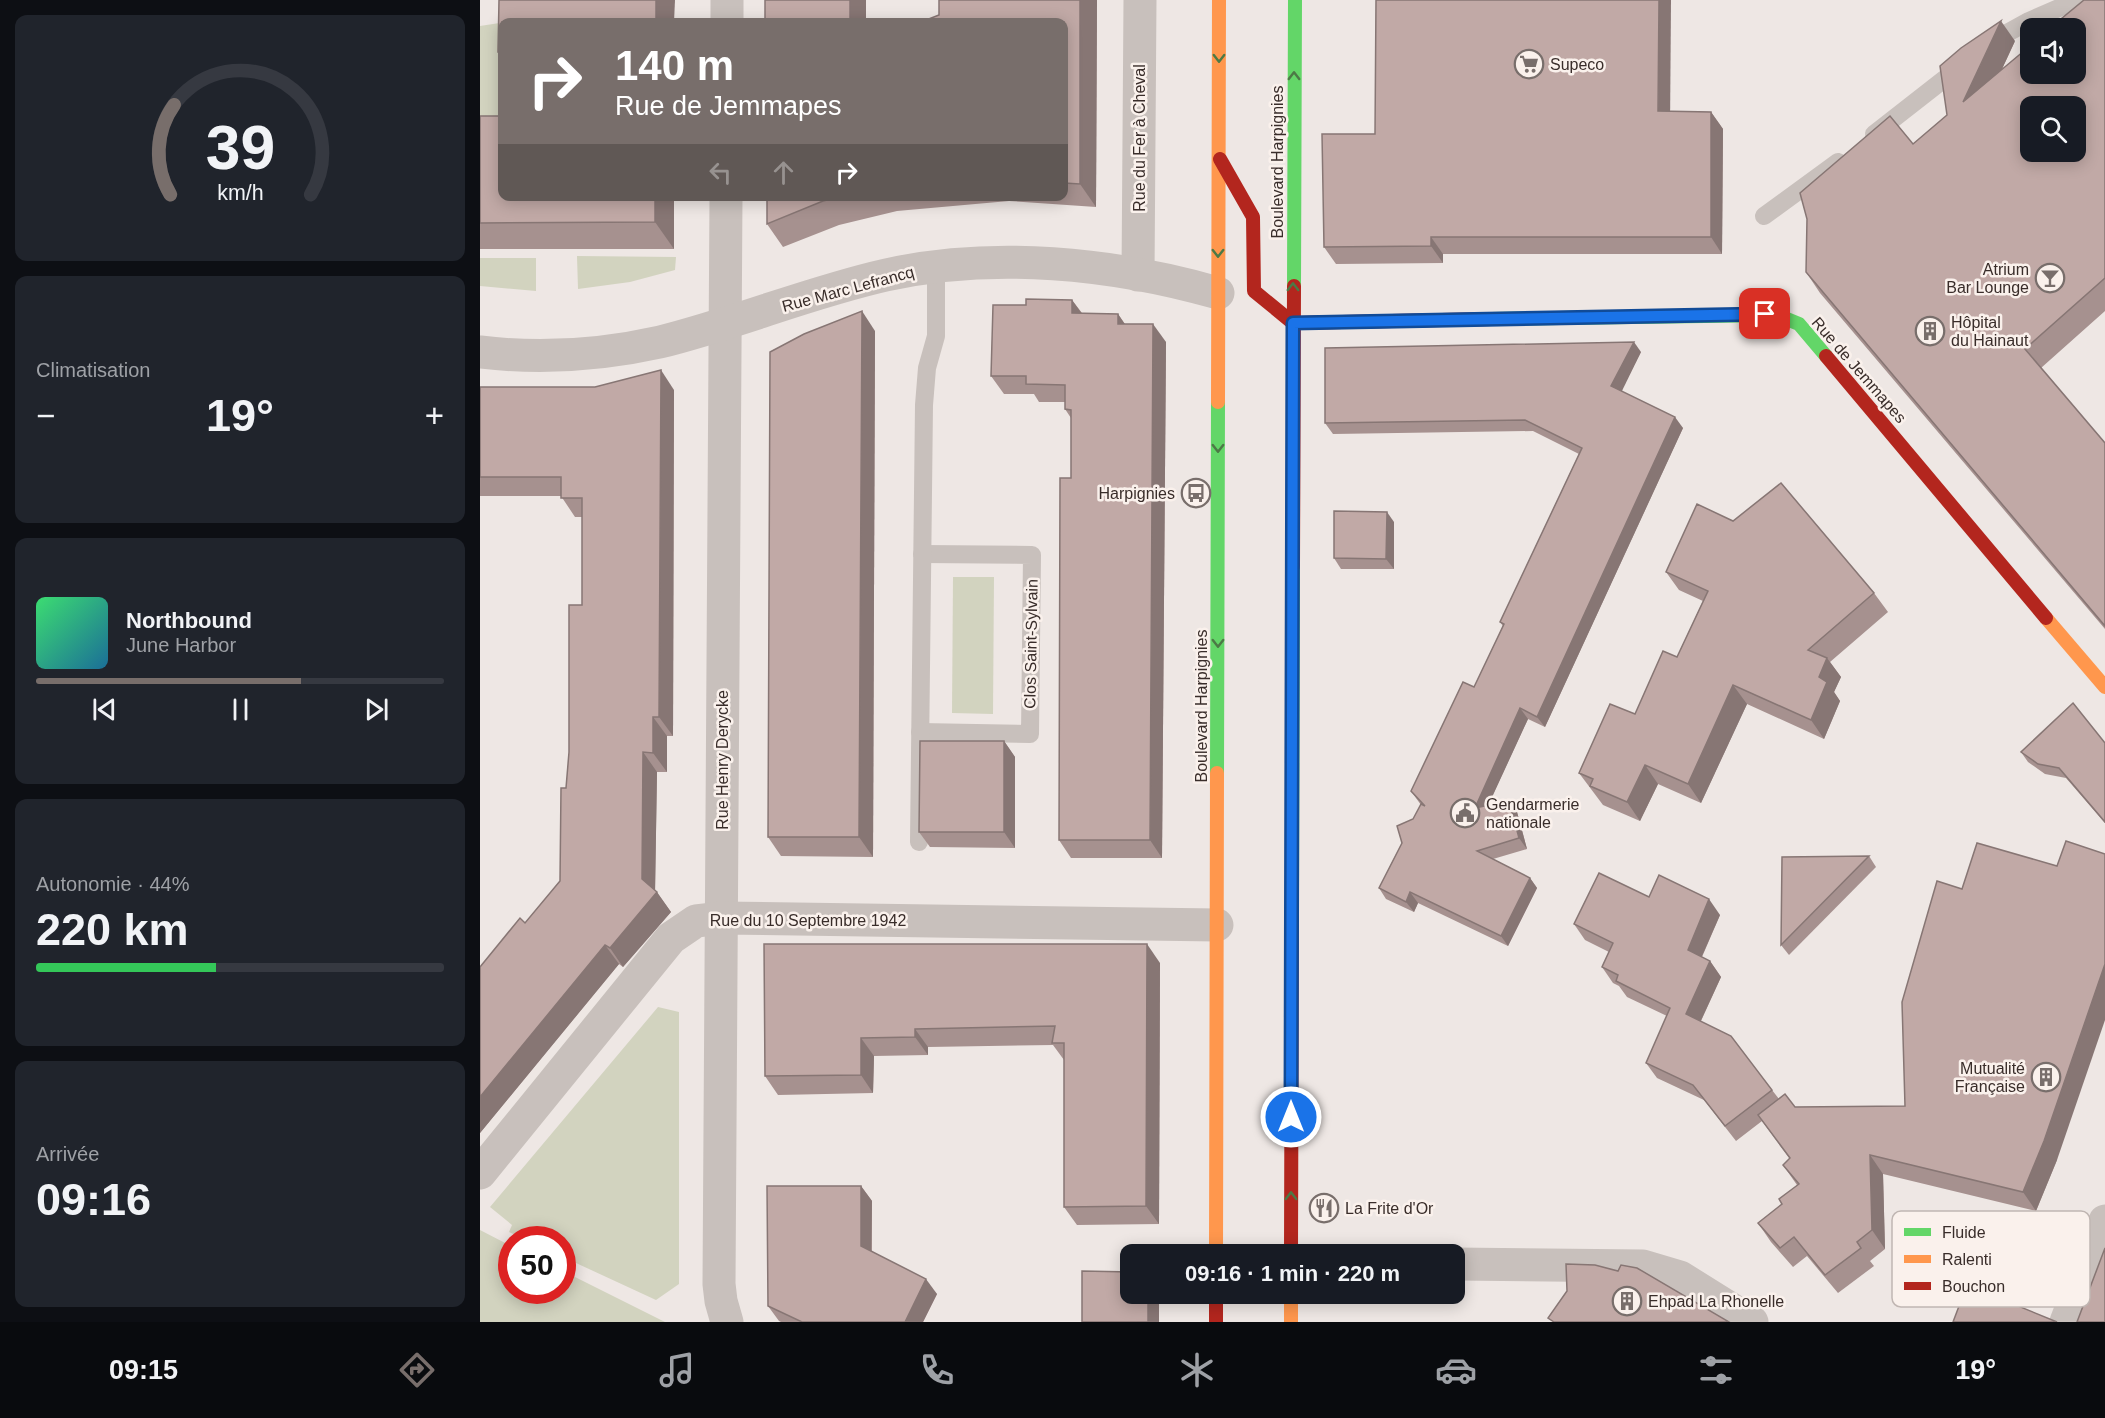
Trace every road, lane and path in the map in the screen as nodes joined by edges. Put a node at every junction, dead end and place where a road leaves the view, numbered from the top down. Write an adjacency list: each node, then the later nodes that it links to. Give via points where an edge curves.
1 (727, 0): 6 (street)
2 (1140, 0): 11 (street, Rue du Fer à Cheval)
3 (1219, 0): 7 (main road, Boulevard Harpignies, one-way to 7)
4 (1294, 0): 14 (main road, Boulevard Harpignies, one-way to 4)
5 (2077, 0): 9 (lane, via 1989,43)
6 (727, 18)
7 (1219, 158): 12 (main road, Boulevard Harpignies, one-way to 12); 14 (main road, Boulevard Harpignies, via 1253,217 1254,291)
8 (726, 201): 13 (street, Rue Henry Derycke)
9 (1764, 216)
10 (936, 267): 11 (street, Rue Marc Lefrancq, via 1025,263); 13 (street, Rue Marc Lefrancq, via 884,276); 16 (lane, via 936,336 927,369 924,405)
11 (1138, 276): 12 (street, Rue Marc Lefrancq)
12 (1218, 293): 21 (main road, Boulevard Harpignies, one-way to 21)
13 (725, 323): 15 (street, Rue Marc Lefrancq, via 610,350 525,356); 20 (street, Rue Henry Derycke)
14 (1293, 323): 17 (main road, Rue de Jemmapes, via 1748,314 1789,318 1810,336); 25 (main road, Boulevard Harpignies, one-way to 14)
15 (480, 352)
16 (922, 554): 18 (lane); 18 (lane, Clos Saint-Sylvain, via 1032,555 1031,674 1030,734)
17 (2105, 687)
18 (920, 732): 19 (lane)
19 (918, 842)
20 (722, 918): 21 (street, Rue du 10 Septembre 1942); 22 (street, Rue du 10 Septembre 1942, via 696,921 672,938); 31 (street, Rue Henry Derycke, via 719,1284)
21 (1217, 925): 24 (main road, Boulevard Harpignies)
22 (480, 1173)
23 (2104, 1224): 26 (street)
24 (1216, 1244)
25 (1291, 1244)
26 (2090, 1260)
27 (1465, 1264): 34 (street, via 1643,1266 1680,1277)
28 (1216, 1304): 32 (main road)
29 (1291, 1304): 33 (main road)
30 (2072, 1307): 35 (street)
31 (727, 1322)
32 (1216, 1322)
33 (1291, 1322)
34 (1752, 1322)
35 (2066, 1322)

